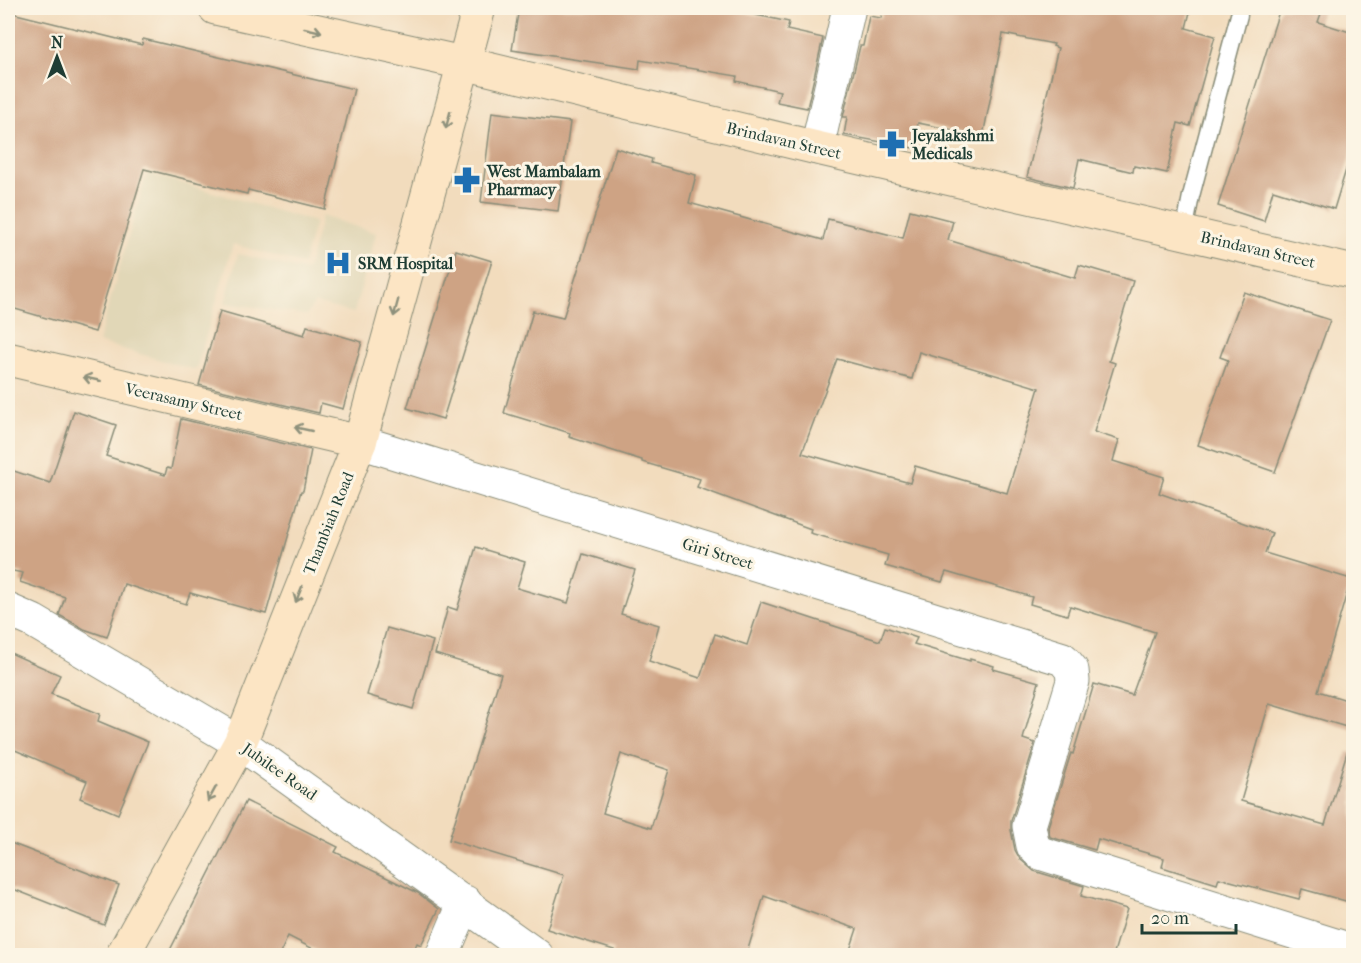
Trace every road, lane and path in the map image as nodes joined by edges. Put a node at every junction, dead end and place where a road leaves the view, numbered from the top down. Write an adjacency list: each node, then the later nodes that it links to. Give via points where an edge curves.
1 (215, 8): 5 (street, Brindavan Street, one-way to 5)
2 (479, 8): 5 (street, Thambiah Road)
3 (849, 8): 6 (street)
4 (1239, 15): 7 (lane)
5 (463, 63): 6 (street, Brindavan Street); 10 (street, Thambiah Road, one-way to 10)
6 (817, 148): 7 (street, Brindavan Street)
7 (1184, 232): 8 (street, Brindavan Street)
8 (1353, 272)
9 (8, 359): 10 (street, Veerasamy Street, one-way to 9)
10 (360, 442): 12 (street, Thambiah Road, one-way to 12); 14 (street, Giri Street, via 1063,659 1072,670 1073,681 1029,826 1033,846 1040,853)
11 (8, 610): 12 (street, Jubilee Road)
12 (240, 743): 13 (street, Jubilee Road); 15 (street, Thambiah Road, one-way to 15)
13 (465, 902): 16 (street); 17 (street, Jubilee Road)
14 (1353, 951)
15 (122, 956)
16 (442, 956)
17 (537, 956)

